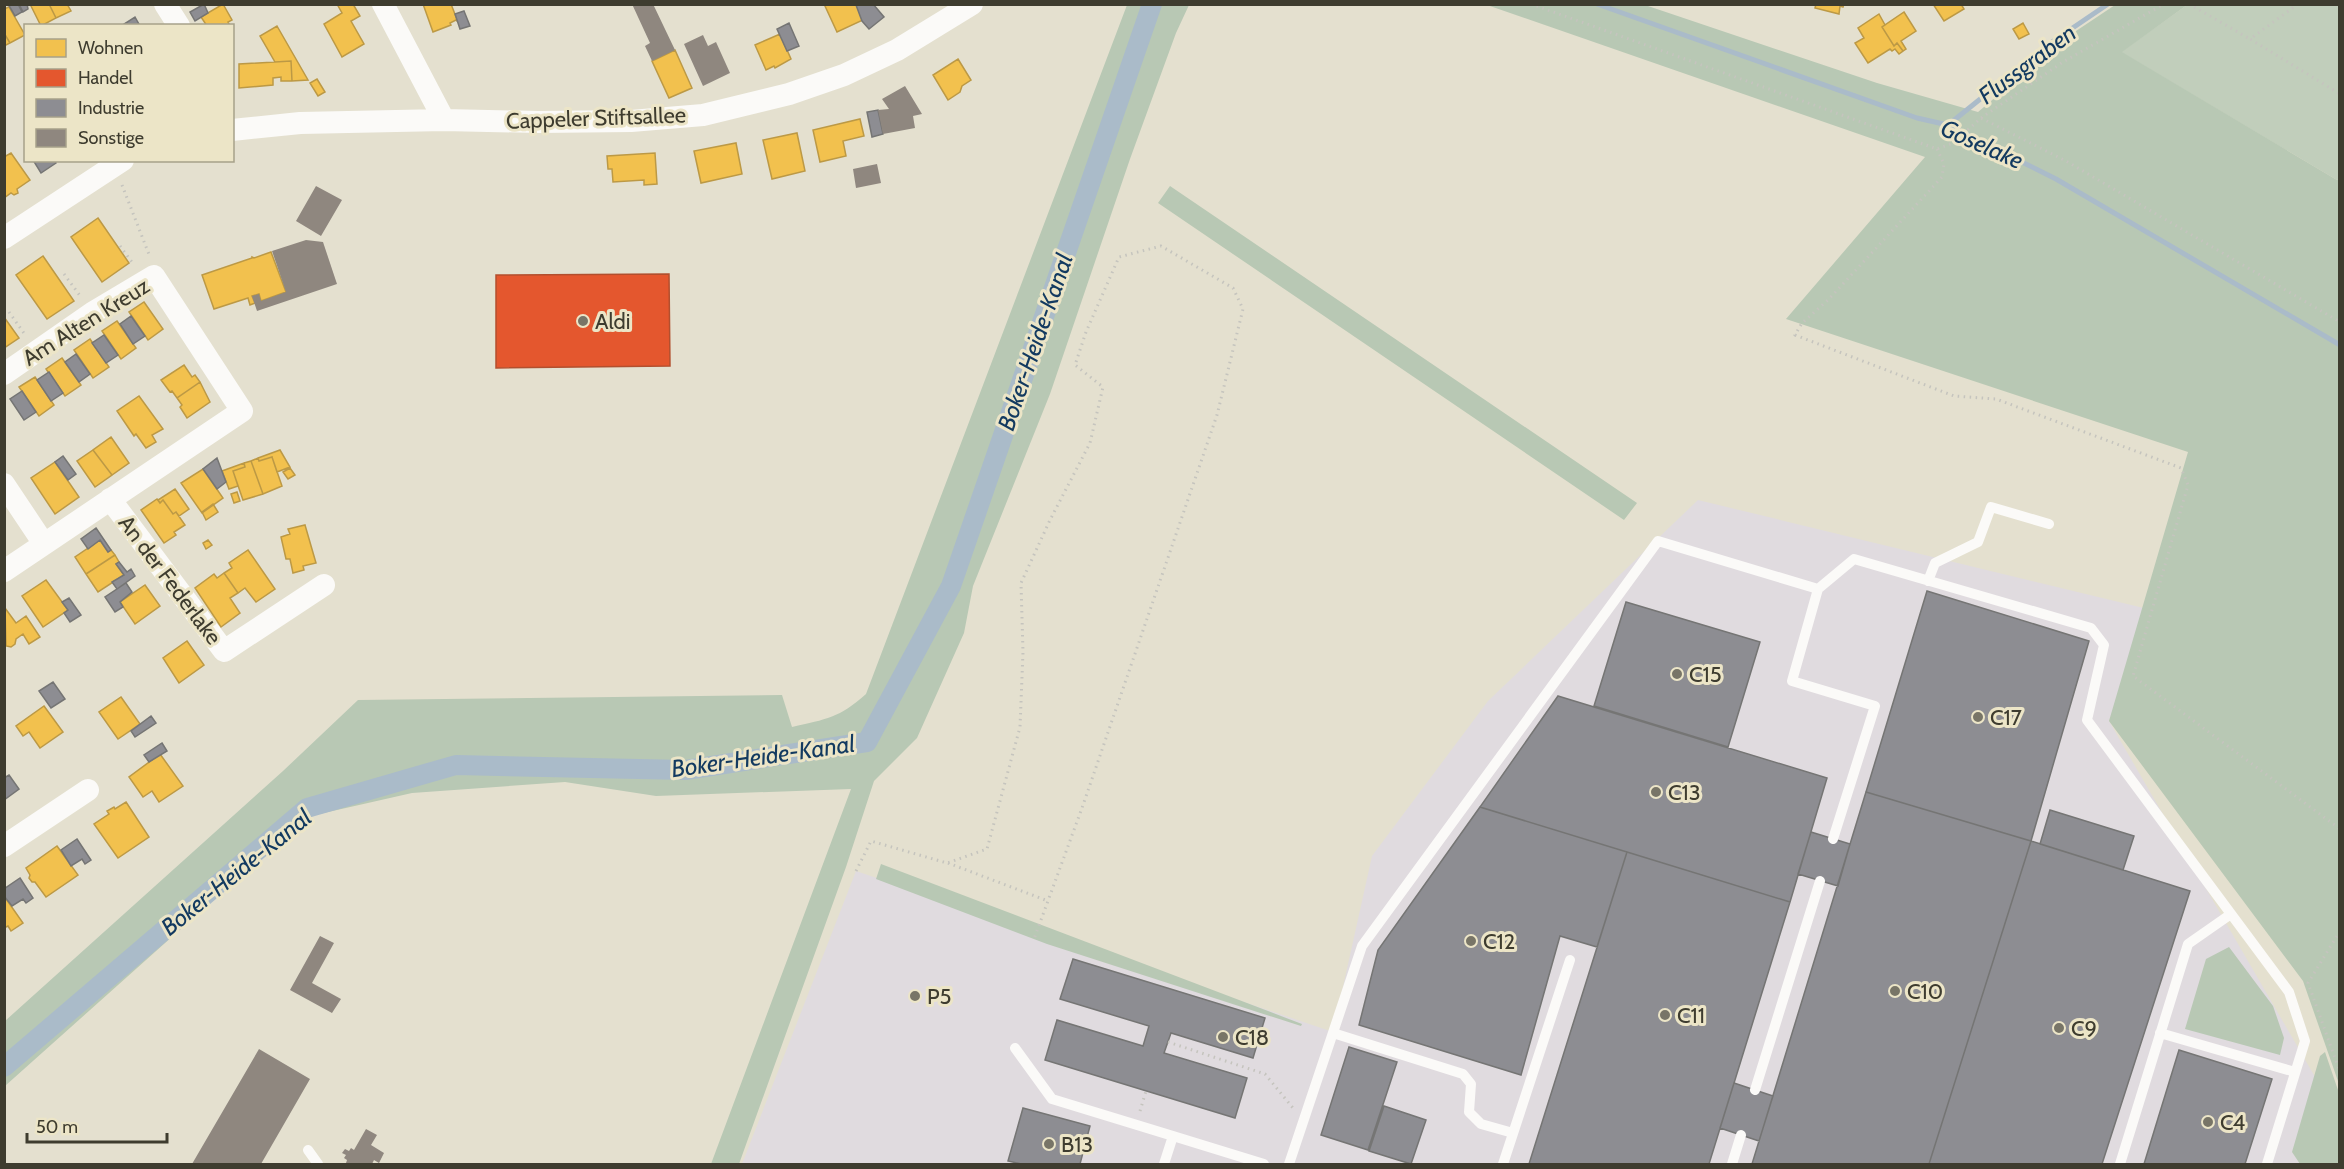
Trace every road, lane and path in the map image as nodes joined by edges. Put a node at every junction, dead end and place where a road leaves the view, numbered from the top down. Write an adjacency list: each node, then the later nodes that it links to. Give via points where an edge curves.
1 (165, 4): 8 (street)
2 (382, 4): 12 (street)
3 (972, 4): 12 (street, Cappeler Stiftsallee, via 897,50 844,75 789,94 703,115 631,121)
4 (1531, 4): 14 (path)
5 (2164, 4): 11 (path, via 2062,62)
6 (2189, 4): 9 (path)
7 (2298, 4): 9 (path)
8 (178, 24)
9 (2250, 39): 10 (path)
10 (2340, 94)
11 (1981, 118): 14 (path, via 1953,143); 21 (path, via 2066,161)
12 (444, 120): 13 (street, Cappeler Stiftsallee, via 300,123)
13 (234, 130)
14 (1937, 149): 33 (path, via 1944,164 1942,177 1802,323 1795,335 1954,396 1996,399 2181,468 2188,485 2133,676)
15 (119, 163): 16 (street); 18 (path, via 156,272)
16 (4, 238)
17 (64, 274): 20 (path)
18 (154, 276): 20 (street, Am Alten Kreuz); 25 (street, Am Alten Kreuz, via 242,411)
19 (9, 312): 22 (path)
20 (92, 313): 22 (street, Am Alten Kreuz)
21 (2340, 322)
22 (37, 352): 23 (street, Am Alten Kreuz)
23 (4, 374)
24 (4, 484): 27 (street)
25 (110, 499): 27 (street); 30 (street, An der Federlake, via 224,651)
26 (2049, 524): 29 (lane, via 1991,507 1978,542 1935,563)
27 (44, 544): 28 (street)
28 (4, 571)
29 (1928, 580): 31 (lane, via 1854,560); 40 (lane, via 2091,628 2104,645 2087,720)
30 (324, 585)
31 (1818, 589): 34 (lane, via 1792,681 1875,706); 44 (lane, via 1658,541 1362,946)
32 (88, 790): 35 (street)
33 (2340, 829)
34 (1833, 839)
35 (4, 846)
36 (946, 863): 37 (path, via 871,841); 39 (path); 39 (path, via 987,849 1020,728 1021,583 1090,443 1103,387 1075,365 1086,332 1119,257 1161,246 1233,288 1243,309 1217,415)
37 (856, 871)
38 (1820, 881): 50 (lane)
39 (1048, 901): 42 (path)
40 (2231, 914): 45 (lane, via 2188,944); 48 (lane, via 2289,992 2304,1041)
41 (2340, 931): 49 (path, via 2308,983)
42 (1034, 939)
43 (1570, 960): 54 (lane)
44 (1333, 1033): 52 (lane); 54 (lane, via 1463,1074 1471,1084 1469,1112 1481,1124)
45 (2160, 1033): 48 (lane); 64 (lane)
46 (1168, 1042): 52 (path, via 1265,1074)
47 (1015, 1048): 53 (lane, via 1053,1099)
48 (2295, 1072): 65 (lane)
49 (2340, 1072)
50 (1755, 1090)
51 (1146, 1091): 53 (path)
52 (1304, 1121): 61 (lane)
53 (1137, 1125): 56 (lane)
54 (1513, 1133): 62 (lane)
55 (1741, 1135): 63 (lane)
56 (1173, 1136): 59 (lane); 60 (lane)
57 (308, 1150): 58 (lane)
58 (318, 1164)
59 (1164, 1164)
60 (1264, 1164)
61 (1289, 1164)
62 (1503, 1164)
63 (1732, 1164)
64 (2120, 1164)
65 (2266, 1164)

